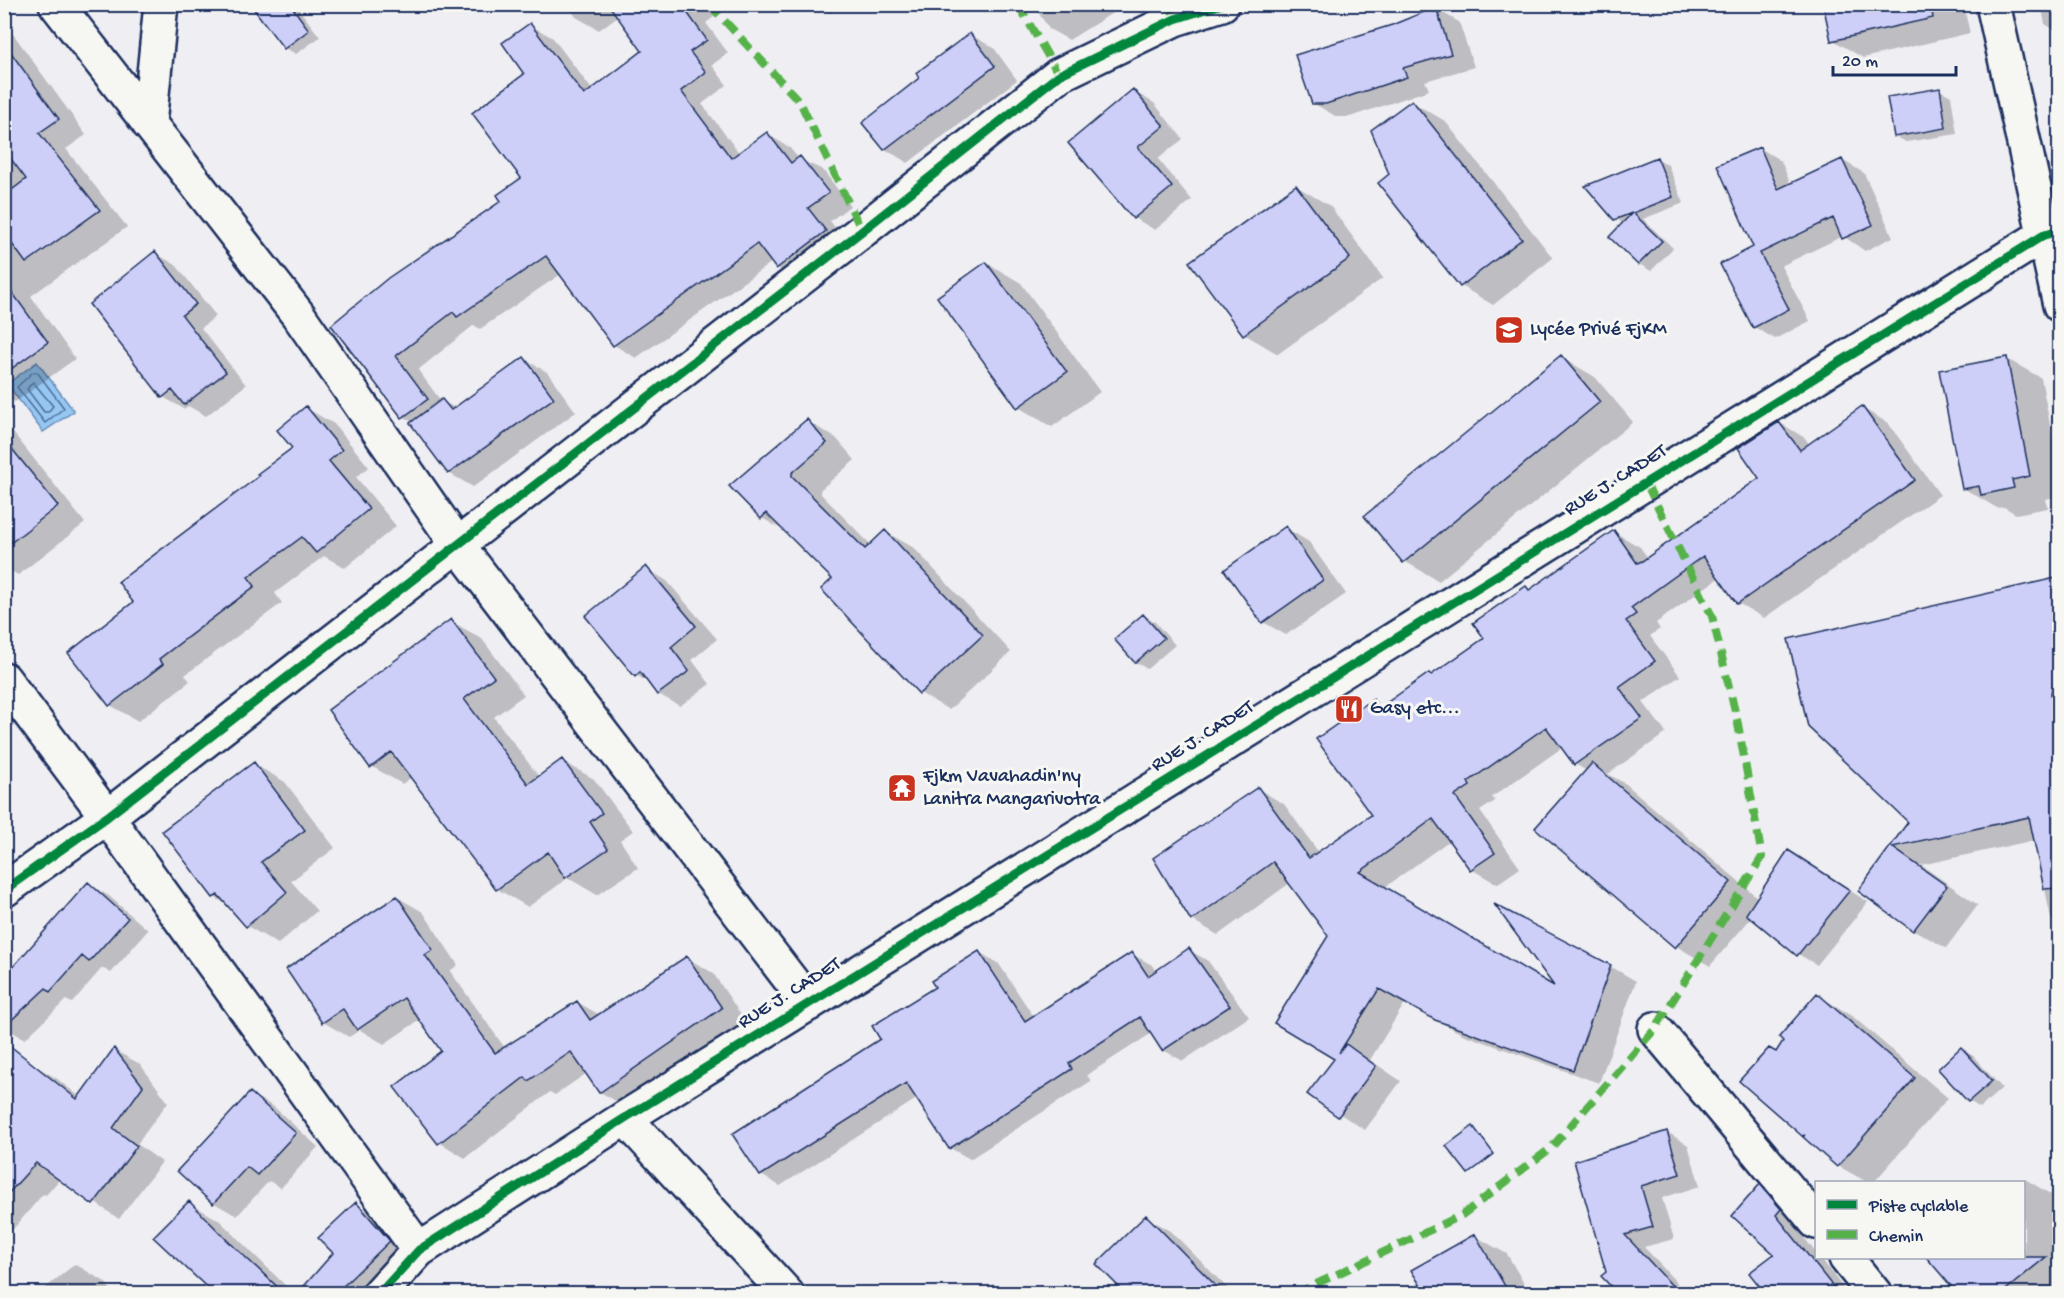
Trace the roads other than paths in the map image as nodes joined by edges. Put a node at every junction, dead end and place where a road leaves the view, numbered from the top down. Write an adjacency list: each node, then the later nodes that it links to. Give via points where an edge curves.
1 (56, 4): 5 (street)
2 (161, 4): 5 (street)
3 (1222, 4): 8 (street, via 1175,19 1059,75)
4 (1993, 4): 6 (street)
5 (149, 124): 8 (street, via 299,316)
6 (2052, 233): 7 (street); 12 (street, RUE J. CADET)
7 (2060, 305)
8 (457, 544): 10 (street); 12 (street)
9 (4, 679): 10 (street)
10 (107, 817): 11 (street); 16 (street)
11 (4, 890)
12 (808, 1004): 14 (street, RUE J. CADET)
13 (1655, 1029): 15 (street)
14 (624, 1118): 16 (street, RUE J. CADET); 19 (street)
15 (1815, 1221)
16 (419, 1250): 18 (street, RUE J. CADET)
17 (1847, 1259): 20 (street)
18 (379, 1293)
19 (787, 1293)
20 (1875, 1293)

